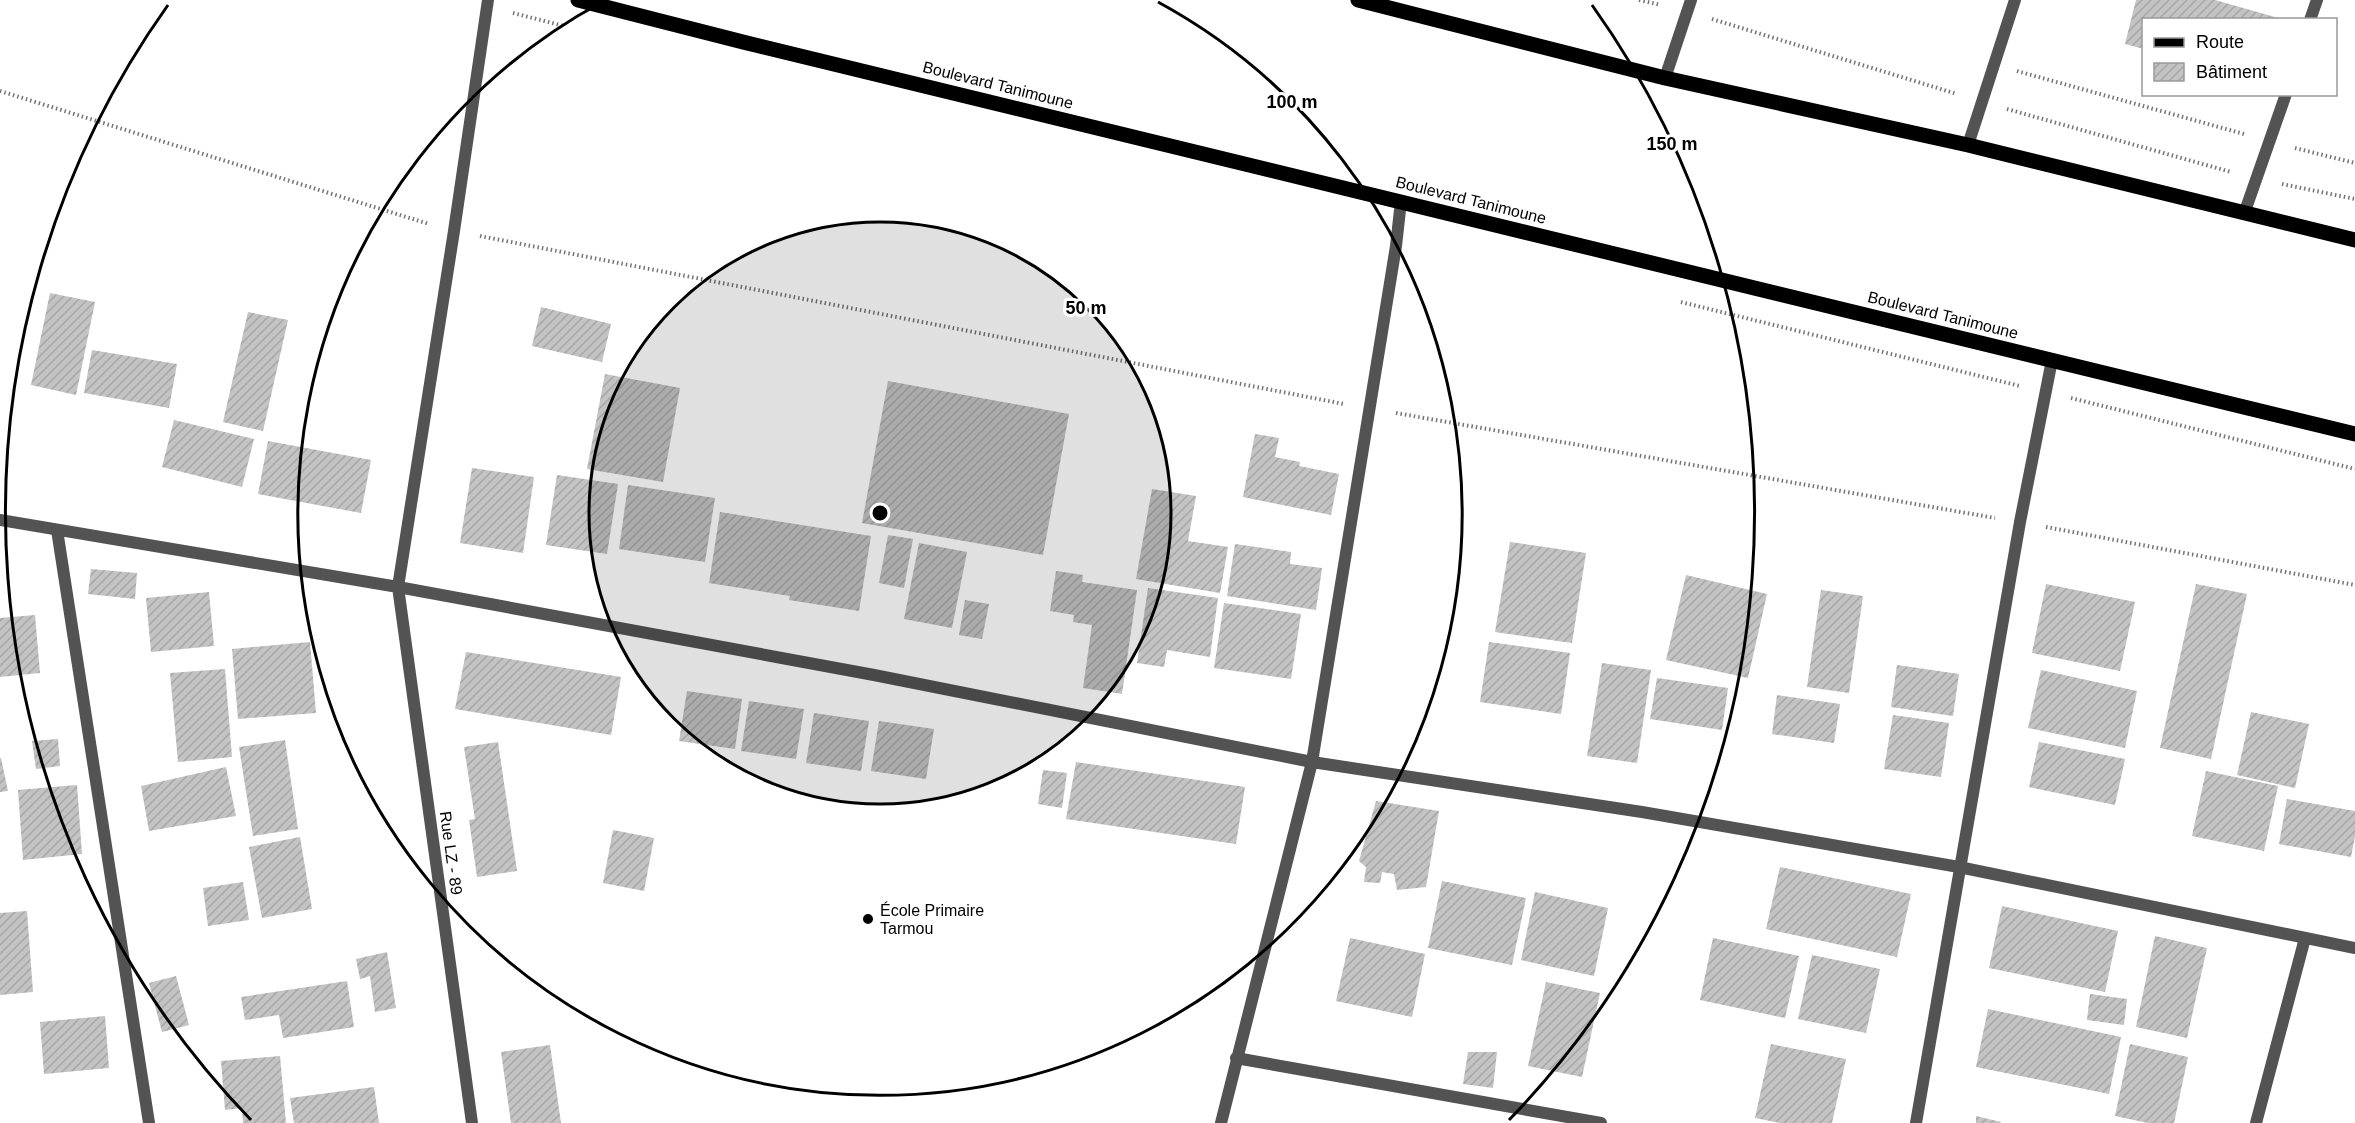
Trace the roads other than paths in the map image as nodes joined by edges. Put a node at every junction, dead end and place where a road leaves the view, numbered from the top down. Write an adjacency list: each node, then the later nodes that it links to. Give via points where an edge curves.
1 (488, 0): 18 (street, Rue LZ - 89)
2 (578, 0): 11 (main road, Boulevard Tanimoune)
3 (1692, 0): 8 (street)
4 (2015, 0): 10 (street)
5 (2317, 0): 7 (street)
6 (1365, 1): 8 (main road)
7 (2311, 18)
8 (1665, 78): 10 (main road)
9 (2285, 96): 12 (street)
10 (1968, 145): 12 (main road)
11 (1401, 201): 14 (main road, Boulevard Tanimoune); 19 (street)
12 (2244, 214): 13 (main road)
13 (2355, 240)
14 (2052, 360): 15 (main road, Boulevard Tanimoune); 20 (street)
15 (2355, 434)
16 (0, 520): 17 (street)
17 (57, 530): 18 (street); 24 (street)
18 (398, 587): 19 (street, via 874,675); 25 (street, Rue LZ - 89)
19 (1311, 762): 20 (street, via 1642,812); 23 (street)
20 (1959, 867): 21 (street); 28 (street)
21 (2304, 938): 22 (street); 29 (street)
22 (2355, 948)
23 (1236, 1058): 26 (street); 27 (street)
24 (148, 1123)
25 (472, 1123)
26 (1221, 1123)
27 (1601, 1123)
28 (1916, 1123)
29 (2256, 1123)

